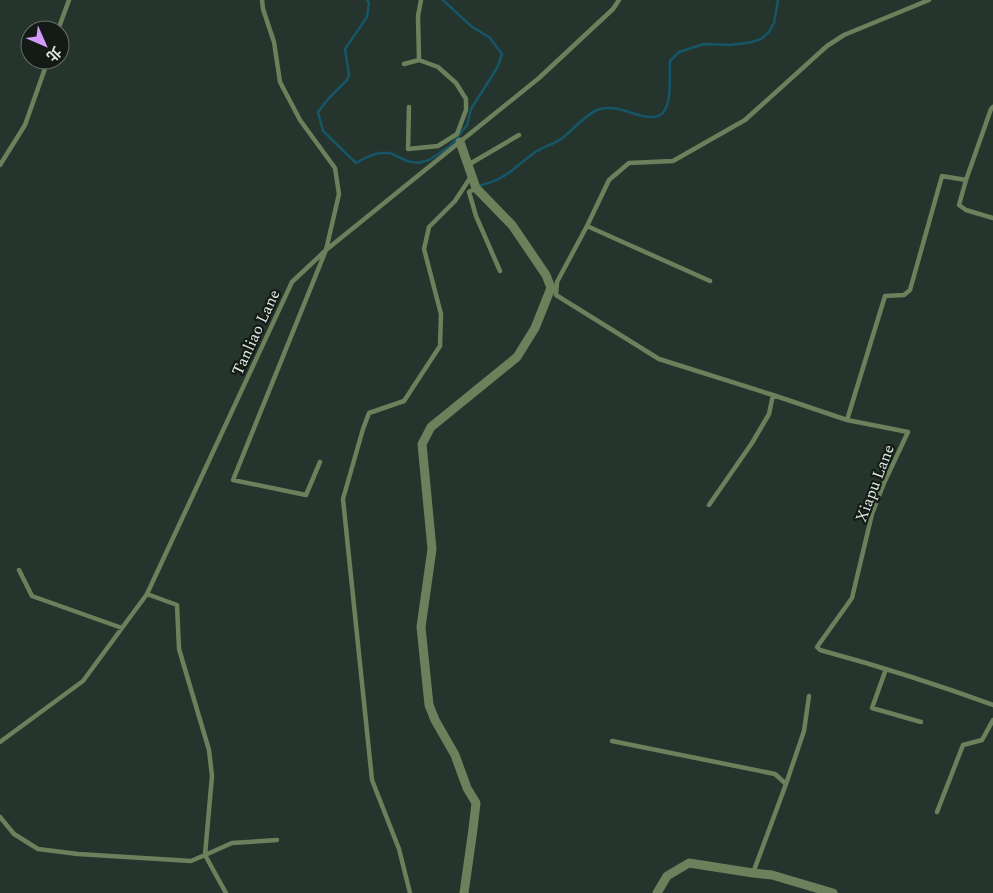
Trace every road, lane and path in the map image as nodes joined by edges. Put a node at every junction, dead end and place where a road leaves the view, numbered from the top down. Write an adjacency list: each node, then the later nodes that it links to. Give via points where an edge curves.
1 (69, 0): 6 (lane)
2 (262, 0): 21 (lane, via 274,42 280,82 300,120 335,168 339,194)
3 (421, 0): 7 (lane)
4 (619, 0): 13 (lane, Tanliao Lane, via 539,78)
5 (929, 0): 20 (lane, via 844,35 745,120 673,161 629,163 609,180)
6 (62, 20)
7 (419, 60): 8 (lane); 10 (lane, via 438,67 456,83 466,99 466,110 457,134 438,146 408,150)
8 (404, 64)
9 (44, 70): 15 (lane, via 25,125)
10 (409, 106)
11 (993, 107): 17 (lane)
12 (520, 135): 14 (lane)
13 (460, 142): 14 (street); 21 (lane, Tanliao Lane)
14 (468, 164): 16 (street)
15 (0, 165)
16 (472, 175): 18 (street); 45 (lane, via 455,201 429,227 424,249 441,314 440,346 404,401 370,413 343,499 372,780 399,849)
17 (966, 180): 19 (lane, via 959,205); 25 (lane, via 942,176 910,290 904,295 885,296)
18 (476, 188): 22 (lane, via 469,192); 46 (street, via 512,225 546,275 551,288 535,328 517,357 431,427 422,444 432,549 422,627 428,705 476,803)
19 (993, 218)
20 (587, 226): 23 (lane); 24 (lane, via 557,282 556,295 659,359)
21 (326, 250): 26 (lane, via 233,480 306,495); 29 (lane, Tanliao Lane, via 292,282)
22 (500, 271)
23 (710, 281)
24 (773, 395): 25 (lane); 27 (lane, via 769,414 752,443)
25 (847, 420): 31 (lane, Xiapu Lane, via 908,432 872,514 852,598 816,647)
26 (320, 462)
27 (709, 504)
28 (19, 570): 30 (lane, via 32,596)
29 (147, 594): 30 (lane, Tanliao Lane); 42 (lane, via 177,604 179,649 209,750 212,776)
30 (122, 628): 37 (lane, Tanliao Lane, via 82,681)
31 (886, 669): 33 (lane, Xiapu Lane); 35 (lane, via 872,708)
32 (809, 696): 38 (lane, via 804,731)
33 (993, 705)
34 (993, 720): 39 (lane, via 982,740 963,745)
35 (921, 722)
36 (612, 741): 38 (lane, via 775,774)
37 (0, 742)
38 (786, 784): 43 (lane)
39 (937, 812)
40 (0, 817): 42 (lane, via 14,834 38,849 191,861)
41 (277, 840): 42 (lane, via 232,843)
42 (205, 855): 44 (lane)
43 (753, 873): 47 (street, via 689,863 667,876); 48 (street, via 772,875)
44 (226, 893)
45 (410, 893)
46 (464, 893)
47 (657, 893)
48 (834, 893)

